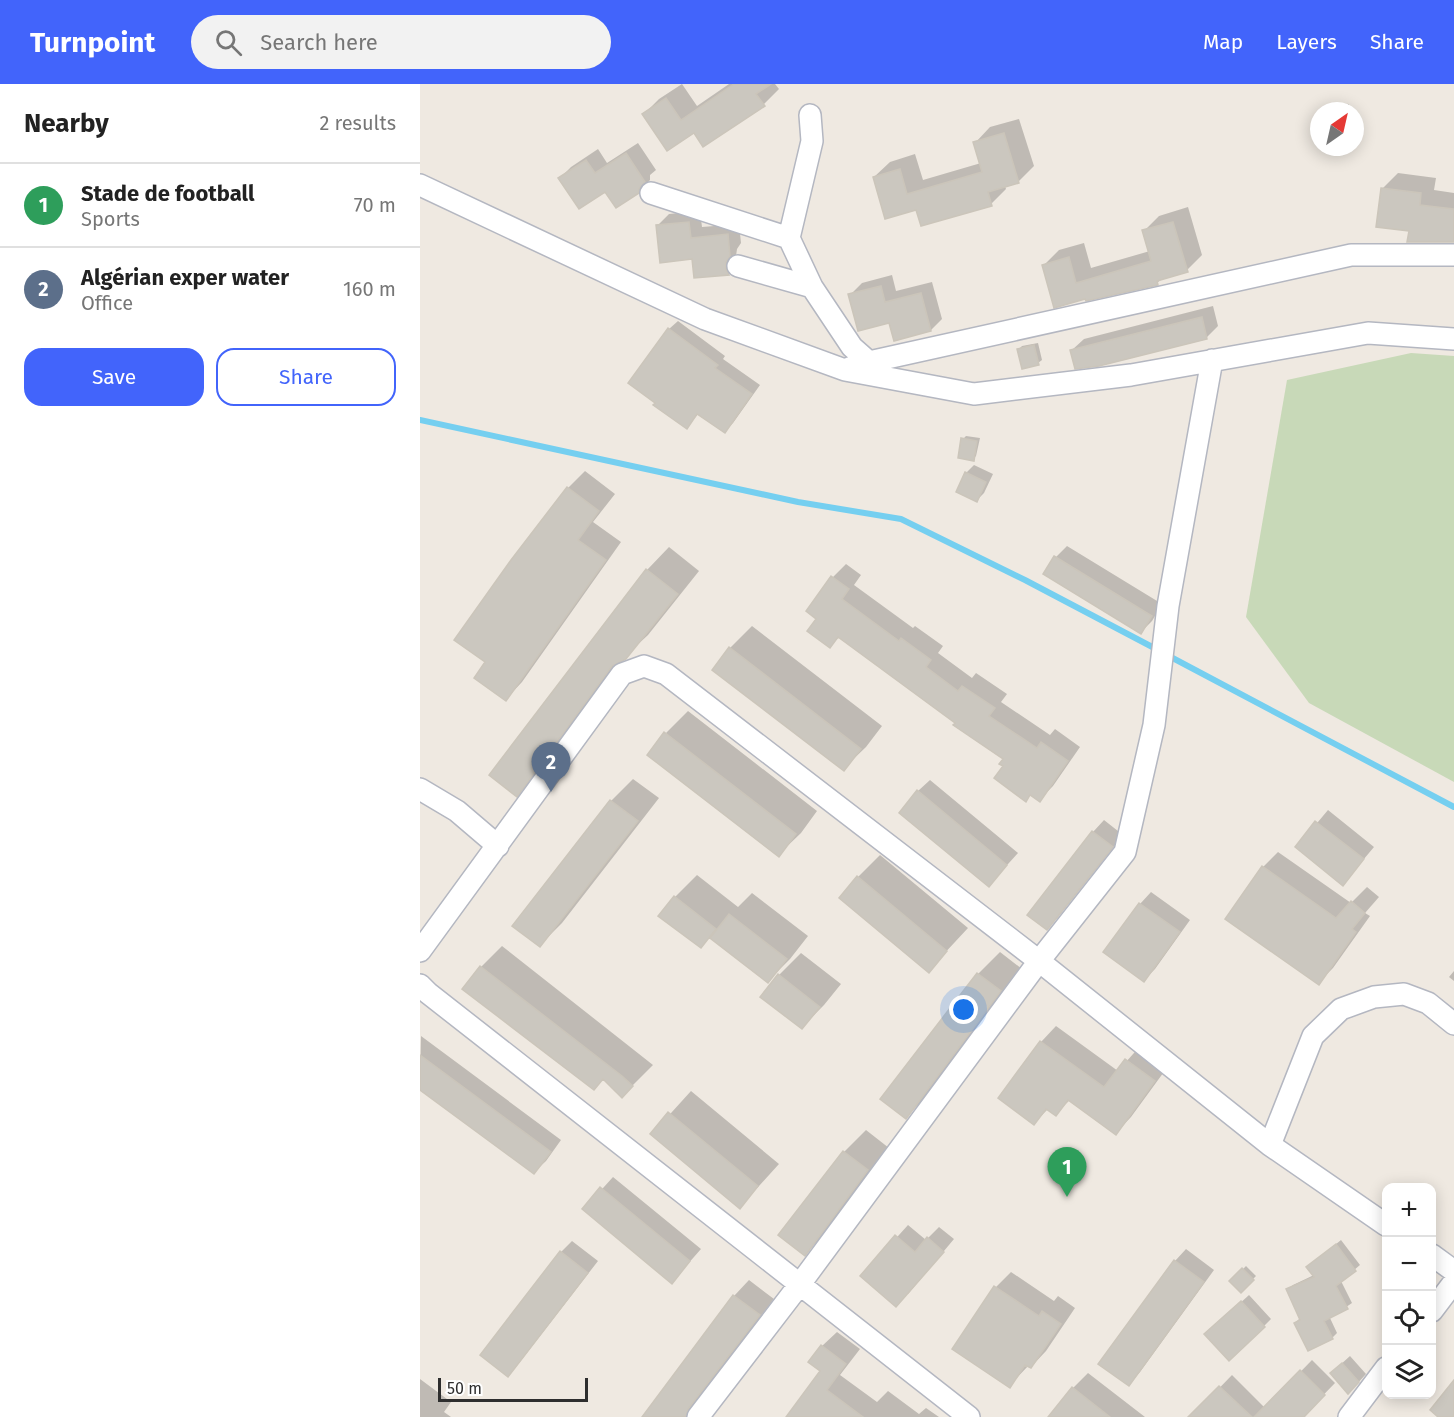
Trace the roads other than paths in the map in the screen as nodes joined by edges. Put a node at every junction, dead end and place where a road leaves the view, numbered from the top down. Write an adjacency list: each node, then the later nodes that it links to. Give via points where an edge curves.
1 (810, 115): 4 (street, via 812,141)
2 (420, 184): 11 (street, via 705,319)
3 (651, 194): 4 (street)
4 (789, 238): 7 (street)
5 (1454, 255): 10 (street, via 1351,255)
6 (738, 266): 7 (street)
7 (812, 287): 10 (street, via 852,347)
8 (1454, 339): 9 (street, via 1368,333)
9 (1212, 360): 11 (street, via 1131,375 974,394); 15 (street, via 1168,606 1154,725 1125,852)
10 (869, 362): 11 (street)
11 (844, 370)
12 (420, 789): 13 (street, via 457,812)
13 (498, 846): 14 (street); 15 (street, via 622,674 644,666 666,674)
14 (420, 951)
15 (1039, 961): 18 (street); 23 (street)
16 (420, 985): 23 (street)
17 (1454, 1024): 18 (street, via 1428,1003 1404,994 1374,997 1341,1009 1313,1036)
18 (1270, 1145): 19 (street)
19 (1382, 1222)
20 (1436, 1258): 21 (street)
21 (1454, 1271)
22 (1454, 1282): 24 (street)
23 (800, 1284): 26 (street); 27 (street)
24 (1436, 1305)
25 (1382, 1373): 28 (street)
26 (698, 1417)
27 (969, 1417)
28 (1349, 1417)

